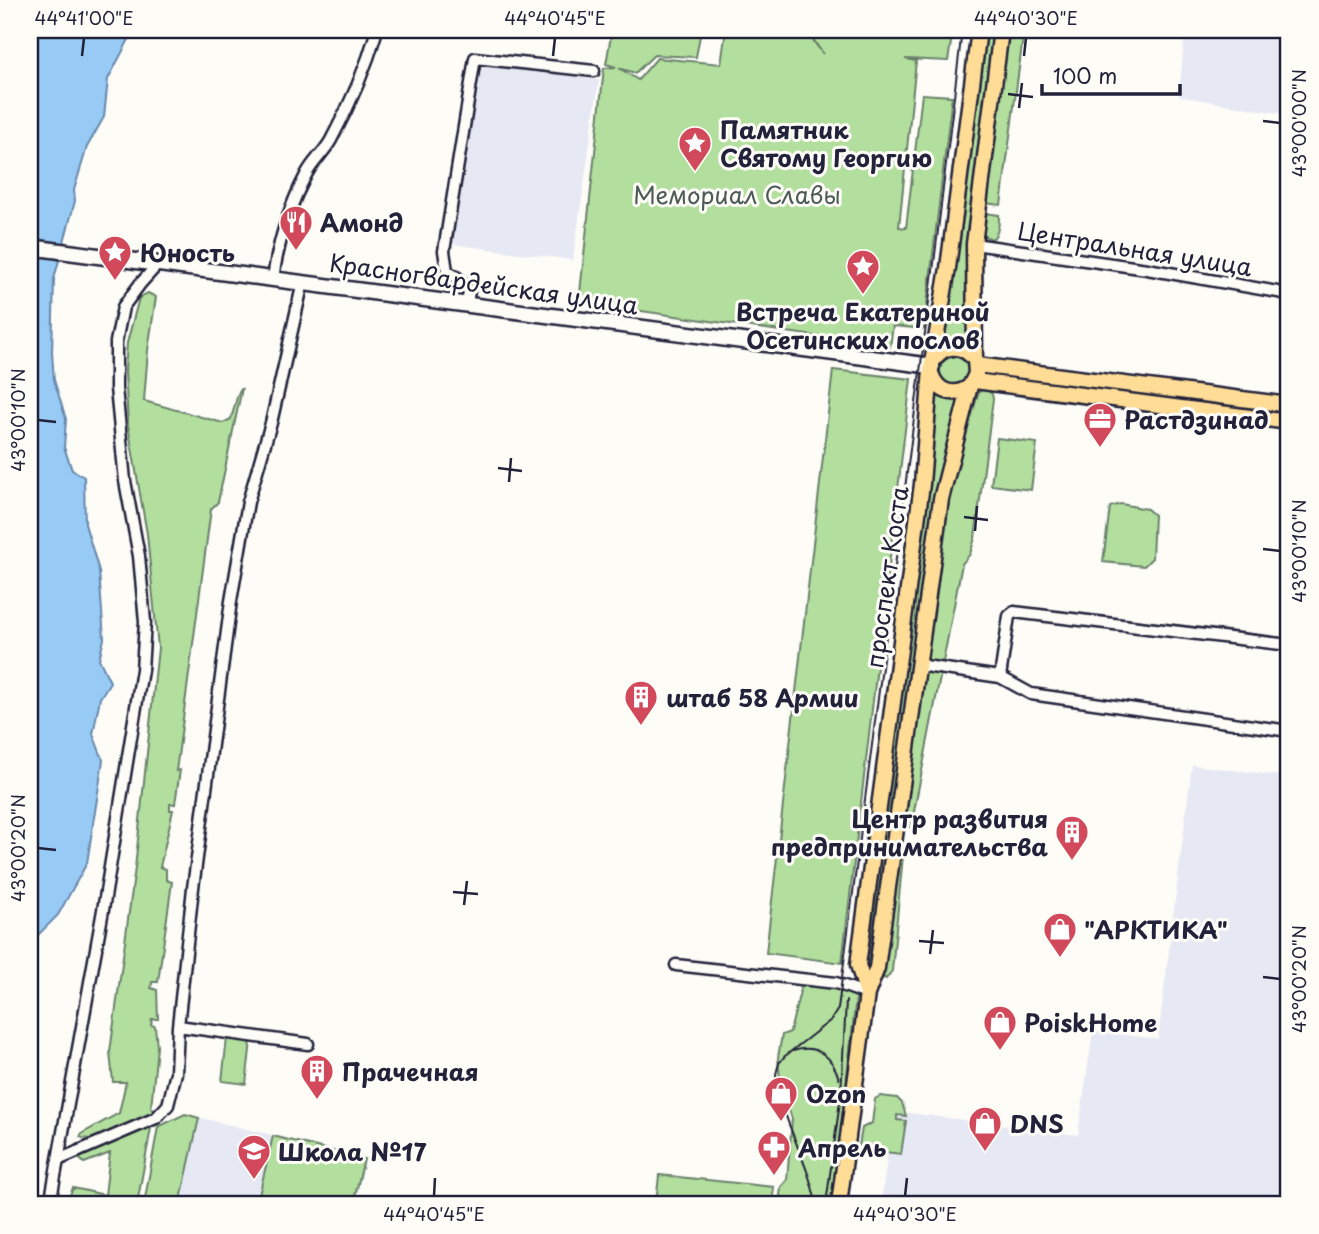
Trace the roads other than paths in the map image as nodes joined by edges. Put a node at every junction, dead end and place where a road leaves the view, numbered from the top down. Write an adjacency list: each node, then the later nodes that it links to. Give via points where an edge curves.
1 (377, 30): 8 (street, via 349,105 330,143 306,174 285,226)
2 (979, 30): 13 (main road, проспект Коста)
3 (1001, 30): 5 (main road, проспект Коста)
4 (594, 71): 11 (street, via 475,58 444,251 447,271 468,291)
5 (974, 244): 10 (street, Центральная улица); 12 (main road, проспект Коста)
6 (30, 247): 7 (main road, Красногвардейская улица)
7 (159, 263): 8 (main road, Красногвардейская улица); 25 (street, via 124,307 116,342 125,481 145,622 142,670)
8 (273, 278): 9 (main road, Красногвардейская улица)
9 (303, 282): 11 (main road, Красногвардейская улица); 23 (street, via 248,502 231,601)
10 (1289, 294)
11 (467, 303): 13 (main road, Красногвардейская улица)
12 (976, 362): 13 (main road, via 967,351 955,348 943,351); 14 (main road, проспект Коста); 15 (main road)
13 (932, 366): 14 (main road, via 937,386 950,393); 22 (main road, проспект Коста, via 922,484 858,965)
14 (972, 384): 16 (main road); 18 (main road, проспект Коста, via 942,499)
15 (1289, 405)
16 (1289, 422)
17 (1289, 645): 19 (street, via 1014,612 1009,616)
18 (918, 664): 19 (street); 22 (main road, проспект Коста, via 877,968)
19 (1000, 677): 20 (street, via 1031,694)
20 (1289, 731)
21 (676, 965): 22 (street, via 836,983)
22 (867, 994): 27 (main road, проспект Коста)
23 (178, 1026): 24 (street); 25 (street, via 172,1096 163,1112)
24 (308, 1044)
25 (58, 1160): 26 (street)
26 (50, 1204)
27 (839, 1204)

